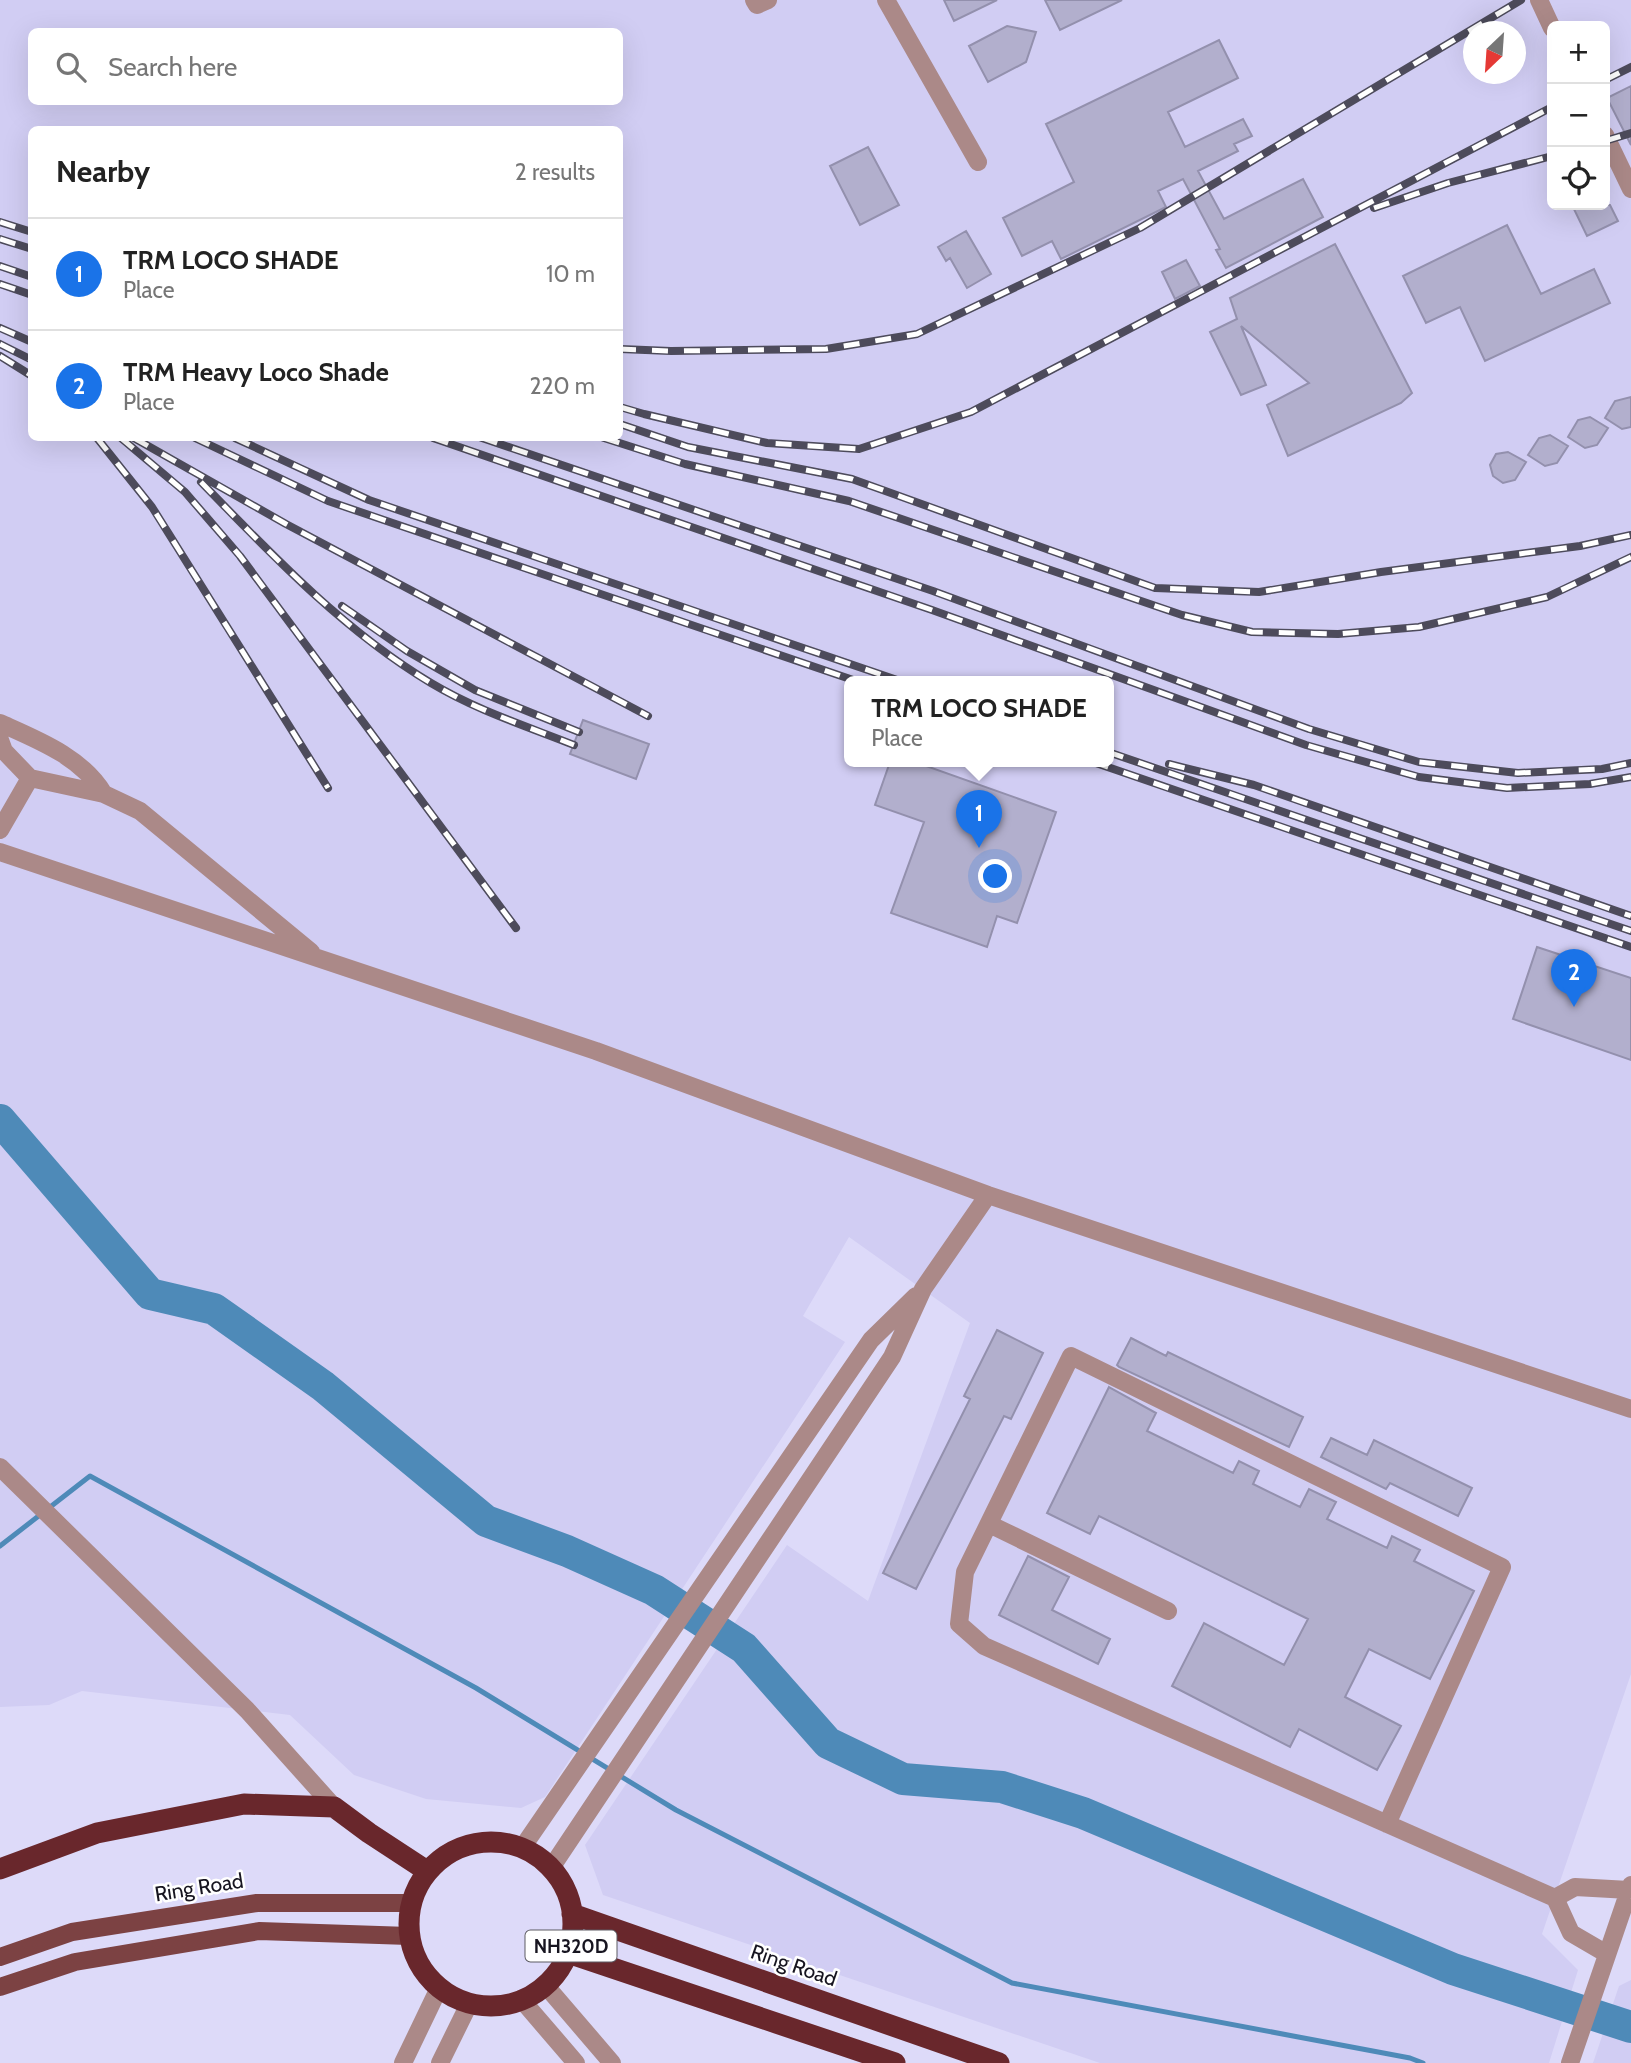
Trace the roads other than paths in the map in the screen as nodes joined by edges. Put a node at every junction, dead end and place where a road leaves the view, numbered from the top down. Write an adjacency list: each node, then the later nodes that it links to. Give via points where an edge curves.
1 (754, 0): 2 (street, via 757,5)
2 (768, 0)
3 (887, 0): 7 (street)
4 (1539, 0): 5 (street)
5 (1549, 21)
6 (1610, 145): 8 (street)
7 (978, 162)
8 (1631, 189)
9 (0, 723): 12 (street, via 50,745 95,778)
10 (0, 740): 11 (street, via 4,751)
11 (30, 778): 12 (street); 13 (street)
12 (104, 794): 15 (street, via 140,811)
13 (0, 830)
14 (0, 852): 15 (street)
15 (320, 959): 16 (street, via 596,1051)
16 (988, 1195): 17 (street); 18 (street)
17 (923, 1289): 24 (street, via 871,1339); 25 (street, via 892,1357)
18 (1631, 1409)
19 (6, 1473): 22 (street, via 247,1710)
20 (989, 1524): 21 (street); 23 (street, via 965,1572 959,1624 984,1646); 23 (street, via 1071,1356 1502,1567)
21 (1168, 1611)
22 (334, 1807): 26 (highway, via 244,1804 97,1833); 27 (highway)
23 (1387, 1824): 29 (street)
24 (522, 1848): 25 (highway, NH320D); 27 (highway, NH320D, via 482,1842 449,1853)
25 (551, 1868): 31 (highway, NH320D, via 562,1883)
26 (0, 1869)
27 (427, 1871): 30 (highway, NH320D)
28 (1630, 1887): 29 (street, via 1575,1887); 34 (street)
29 (1555, 1898): 34 (street, via 1571,1933)
30 (410, 1903): 32 (highway, NH320D); 35 (main road, Ring Road, via 257,1903 72,1932)
31 (572, 1914): 33 (highway, NH320D); 46 (highway, Ring Road / NH320D)
32 (409, 1936): 36 (main road, via 259,1931 75,1962); 38 (highway, NH320D, via 419,1965)
33 (568, 1953): 37 (highway, NH320D); 45 (highway, NH320D)
34 (1607, 1954): 47 (street)
35 (0, 1957)
36 (0, 1986)
37 (546, 1986): 39 (highway, NH320D); 44 (street)
38 (439, 1988): 40 (highway, NH320D); 41 (street)
39 (521, 1999): 40 (highway, NH320D, via 499,2006); 43 (street)
40 (469, 2004): 42 (street)
41 (403, 2063)
42 (440, 2063)
43 (576, 2063)
44 (612, 2063)
45 (895, 2063)
46 (999, 2063)
47 (1570, 2063)

